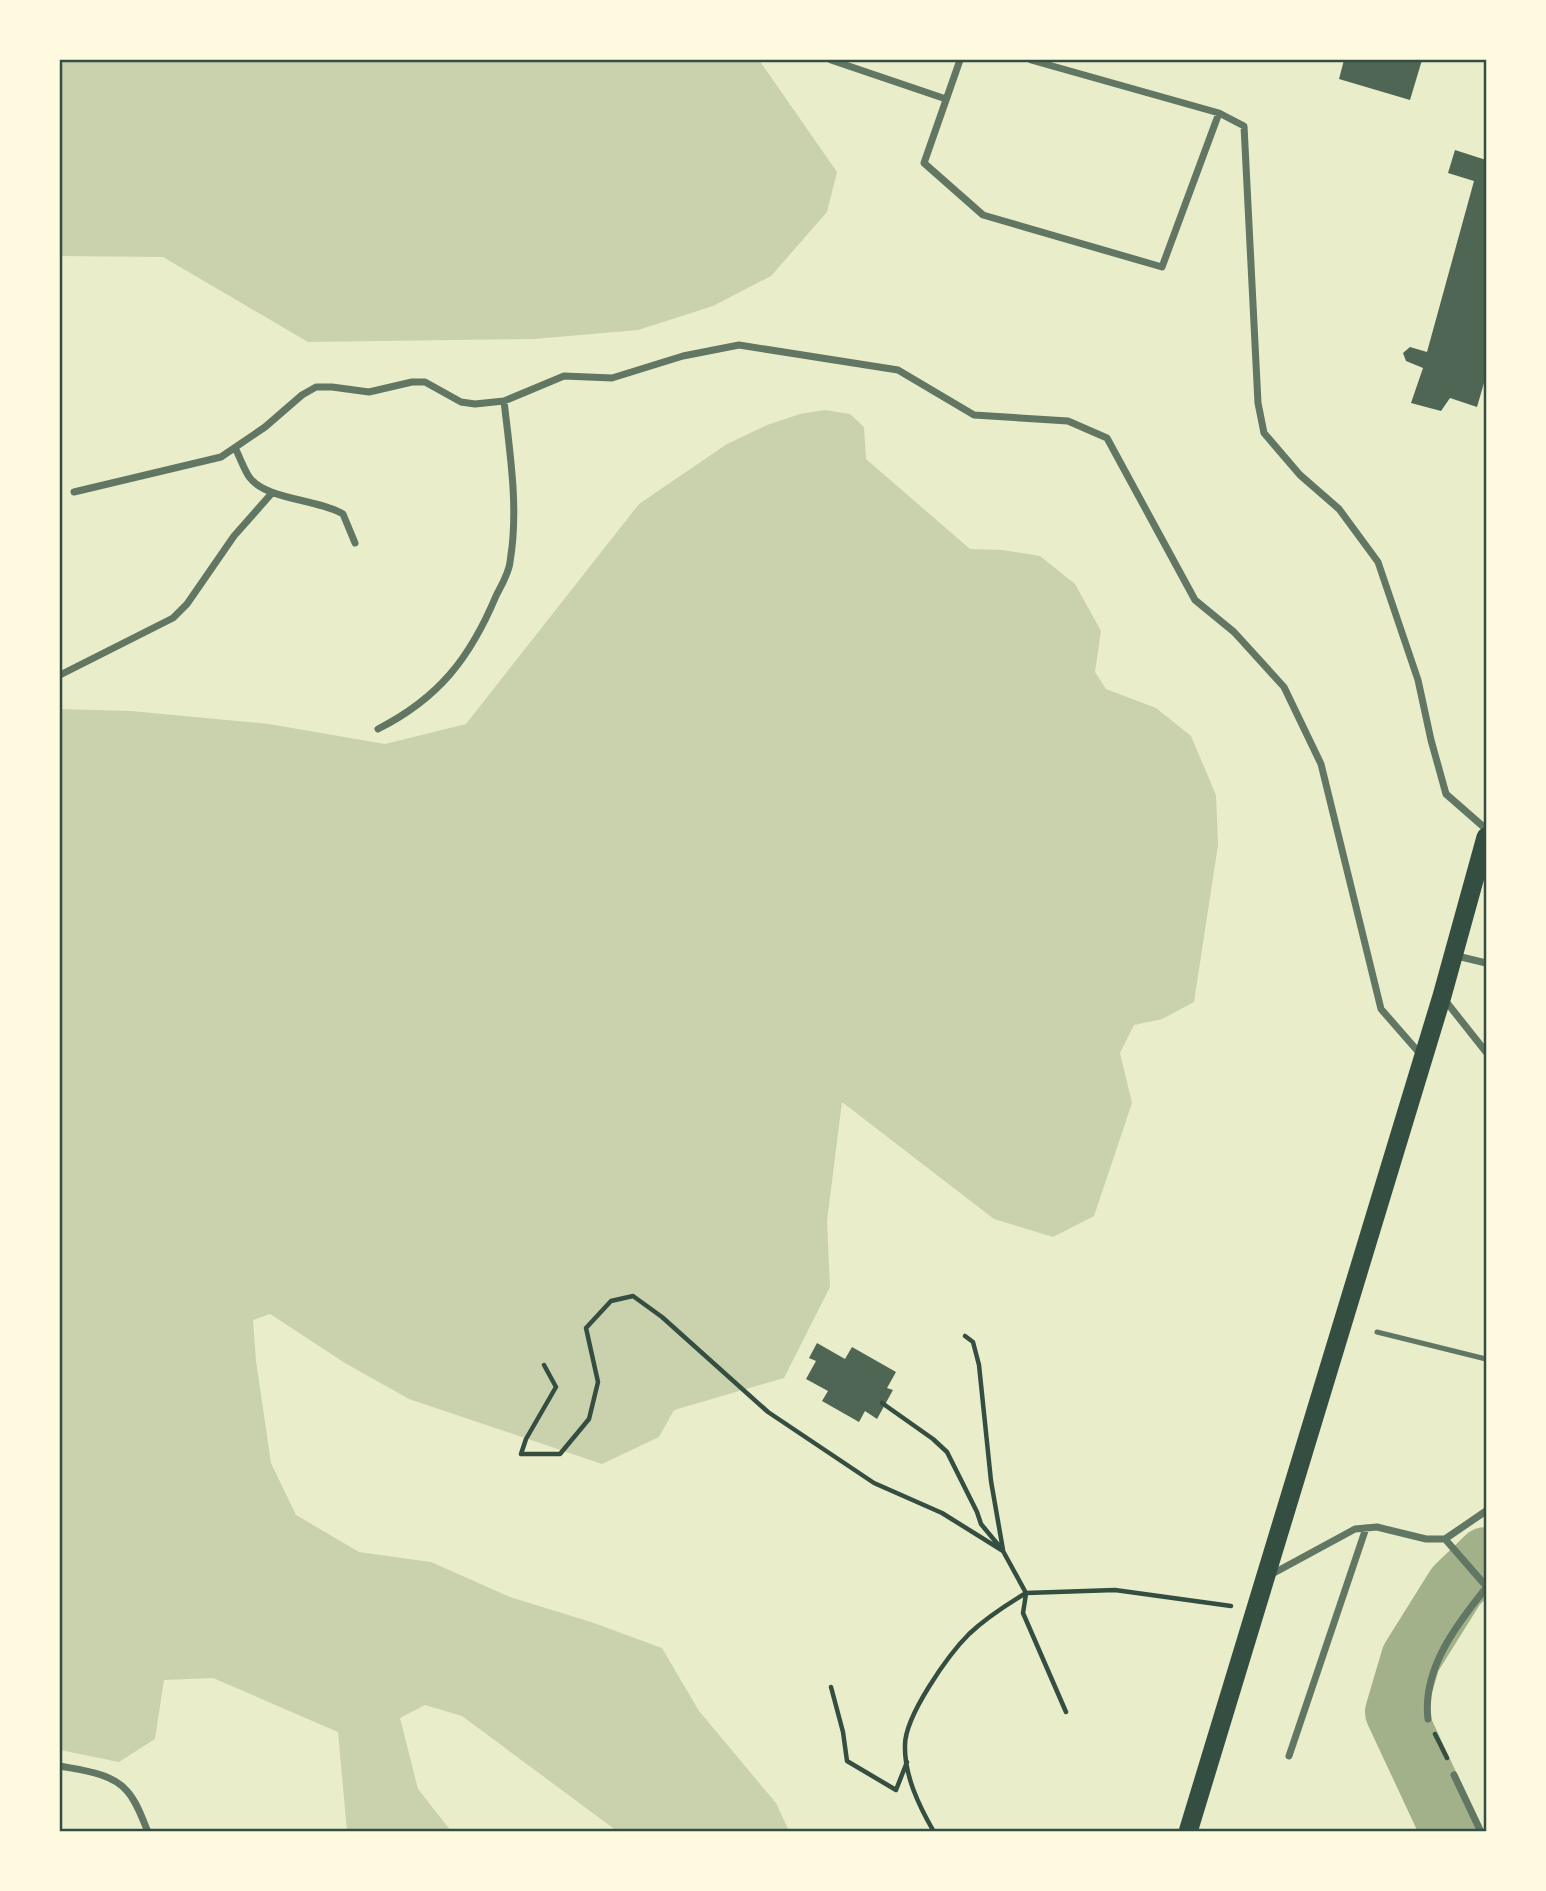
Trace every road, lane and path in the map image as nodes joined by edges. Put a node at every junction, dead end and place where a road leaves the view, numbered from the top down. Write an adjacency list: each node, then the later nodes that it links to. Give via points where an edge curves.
1 (831, 60): 4 (street)
2 (960, 60): 4 (street)
3 (1031, 60): 5 (street)
4 (946, 99): 5 (street, via 924,163 983,215 1162,267)
5 (1219, 113): 13 (street, via 1244,126 1258,403 1264,433 1300,475 1339,509 1378,562 1418,680 1446,794)
6 (505, 401): 7 (street, via 461,402 425,382 369,392 316,387); 12 (street, via 513,491 510,565 483,627 458,665 406,714); 19 (street, via 564,376 611,378 738,345 898,370 974,415 1068,421 1107,438 1195,600 1234,632 1284,687 1321,764 1381,1009)
7 (235, 448): 8 (street, via 221,457); 9 (street, via 251,478)
8 (74, 492)
9 (272, 493): 10 (street, via 321,503 344,514); 11 (street, via 173,618)
10 (355, 543)
11 (60, 675)
12 (378, 729)
13 (1486, 829)
14 (1486, 837): 15 (highway)
15 (1452, 955): 16 (street); 17 (highway)
16 (1486, 963)
17 (1442, 996): 18 (street); 19 (highway)
18 (1486, 1052)
19 (1423, 1057): 29 (highway)
20 (1377, 1332): 22 (lane)
21 (965, 1336): 28 (path, via 973,1342 979,1365)
22 (1486, 1359)
23 (544, 1365): 28 (path, via 556,1387 521,1454 560,1454 589,1419 598,1382 586,1328 611,1301 633,1296 768,1412 874,1483 942,1513)
24 (882, 1403): 28 (path, via 947,1452 981,1524)
25 (1486, 1511): 27 (street)
26 (1366, 1528): 27 (street); 29 (street, via 1355,1529); 36 (street)
27 (1445, 1539): 30 (street)
28 (1003, 1551): 31 (path)
29 (1265, 1578): 32 (highway)
30 (1486, 1587): 35 (street, via 1446,1643 1428,1688)
31 (1026, 1593): 32 (path, via 1115,1590); 34 (path, via 1023,1613); 37 (path, via 968,1635 934,1678 907,1730)
32 (1256, 1609): 42 (highway)
33 (831, 1687): 37 (path, via 847,1761 896,1790)
34 (1066, 1712)
35 (1428, 1719): 39 (path)
36 (1289, 1756)
37 (907, 1762): 41 (path, via 920,1807)
38 (60, 1766): 40 (street, via 112,1780 126,1789)
39 (1454, 1775): 43 (street)
40 (148, 1832)
41 (934, 1832)
42 (1188, 1832)
43 (1481, 1832)

